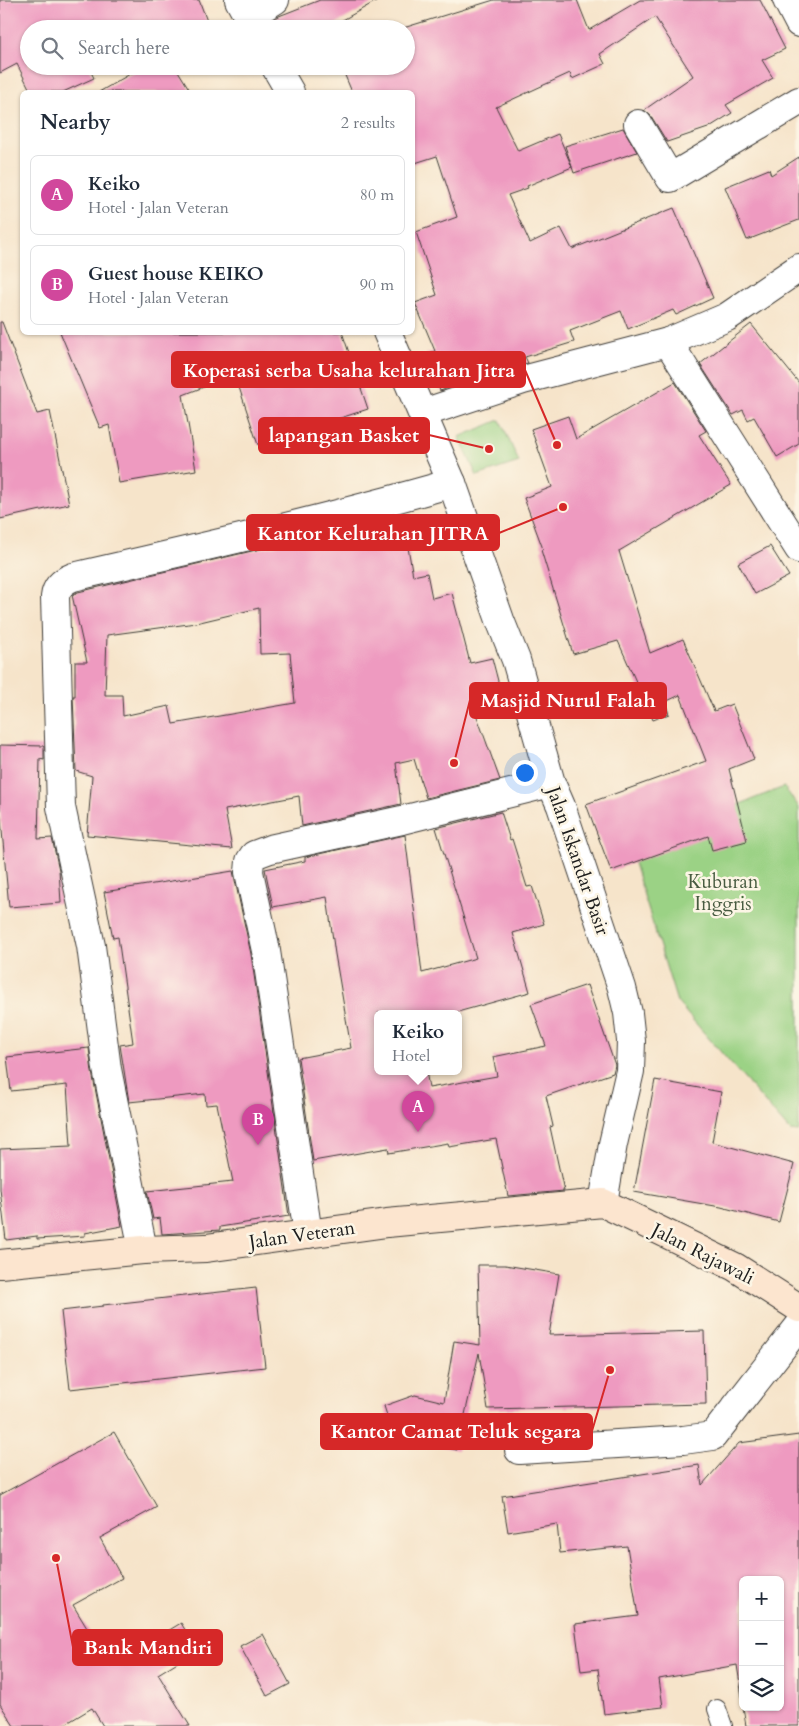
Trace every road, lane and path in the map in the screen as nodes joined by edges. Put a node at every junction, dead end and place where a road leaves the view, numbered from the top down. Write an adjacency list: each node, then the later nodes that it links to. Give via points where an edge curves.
1 (275, 0): 3 (street)
2 (788, 0): 4 (street)
3 (248, 15)
4 (799, 23)
5 (280, 75): 6 (street)
6 (289, 90)
7 (799, 101): 8 (street, via 670,178)
8 (638, 124)
9 (799, 268): 11 (street, via 727,317)
10 (388, 335): 12 (street, Jalan Iskandar Basir)
11 (668, 342): 12 (street, via 523,380); 14 (street)
12 (423, 413): 13 (street, Jalan Iskandar Basir)
13 (452, 483): 15 (street, Jalan Iskandar Basir, via 516,660); 18 (street, via 247,538 73,577 56,591 61,806 90,946 107,1069)
14 (799, 549)
15 (551, 783): 16 (street, Jalan Iskandar Basir, via 628,1013 630,1072); 17 (street, via 260,851 252,858 249,872 266,951)
16 (603, 1204): 17 (street, Jalan Veteran, via 387,1223); 20 (street, Jalan Rajawali, via 734,1267)
17 (308, 1234): 18 (street, Jalan Veteran, via 206,1248)
18 (143, 1250): 19 (street, Jalan Veteran)
19 (0, 1264)
20 (799, 1308)
21 (799, 1326): 22 (street, via 713,1436)
22 (518, 1450)
23 (717, 1709): 24 (lane)
24 (722, 1726)

